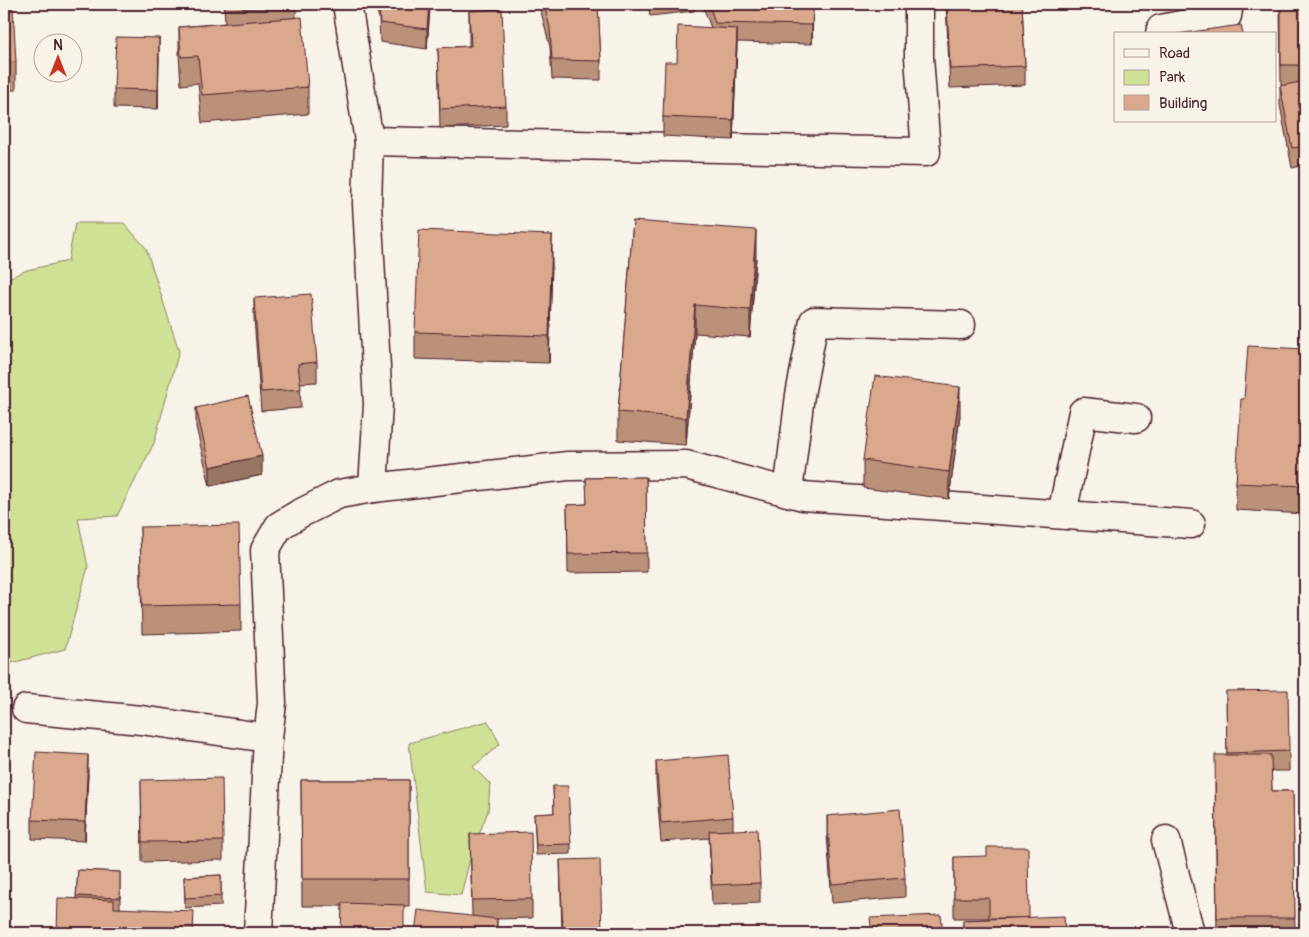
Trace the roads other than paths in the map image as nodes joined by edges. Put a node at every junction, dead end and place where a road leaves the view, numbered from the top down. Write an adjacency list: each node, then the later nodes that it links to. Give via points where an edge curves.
1 (347, 4): 5 (street)
2 (920, 4): 5 (street, via 918,57 926,152)
3 (1229, 4): 4 (street, via 1227,16 1161,29)
4 (1160, 32)
5 (369, 141): 8 (street, via 367,204 378,404)
6 (961, 325): 9 (street, via 814,321 800,395)
7 (1136, 418): 10 (street, via 1083,412)
8 (373, 488): 9 (street, via 568,466 686,465); 13 (street, via 338,494 299,514 279,526 265,550 272,703)
9 (788, 492): 10 (street, via 803,496)
10 (1062, 514): 11 (street)
11 (1191, 524)
12 (26, 708): 13 (street)
13 (268, 738): 15 (street)
14 (1166, 840): 16 (street)
15 (258, 933)
16 (1190, 933)

